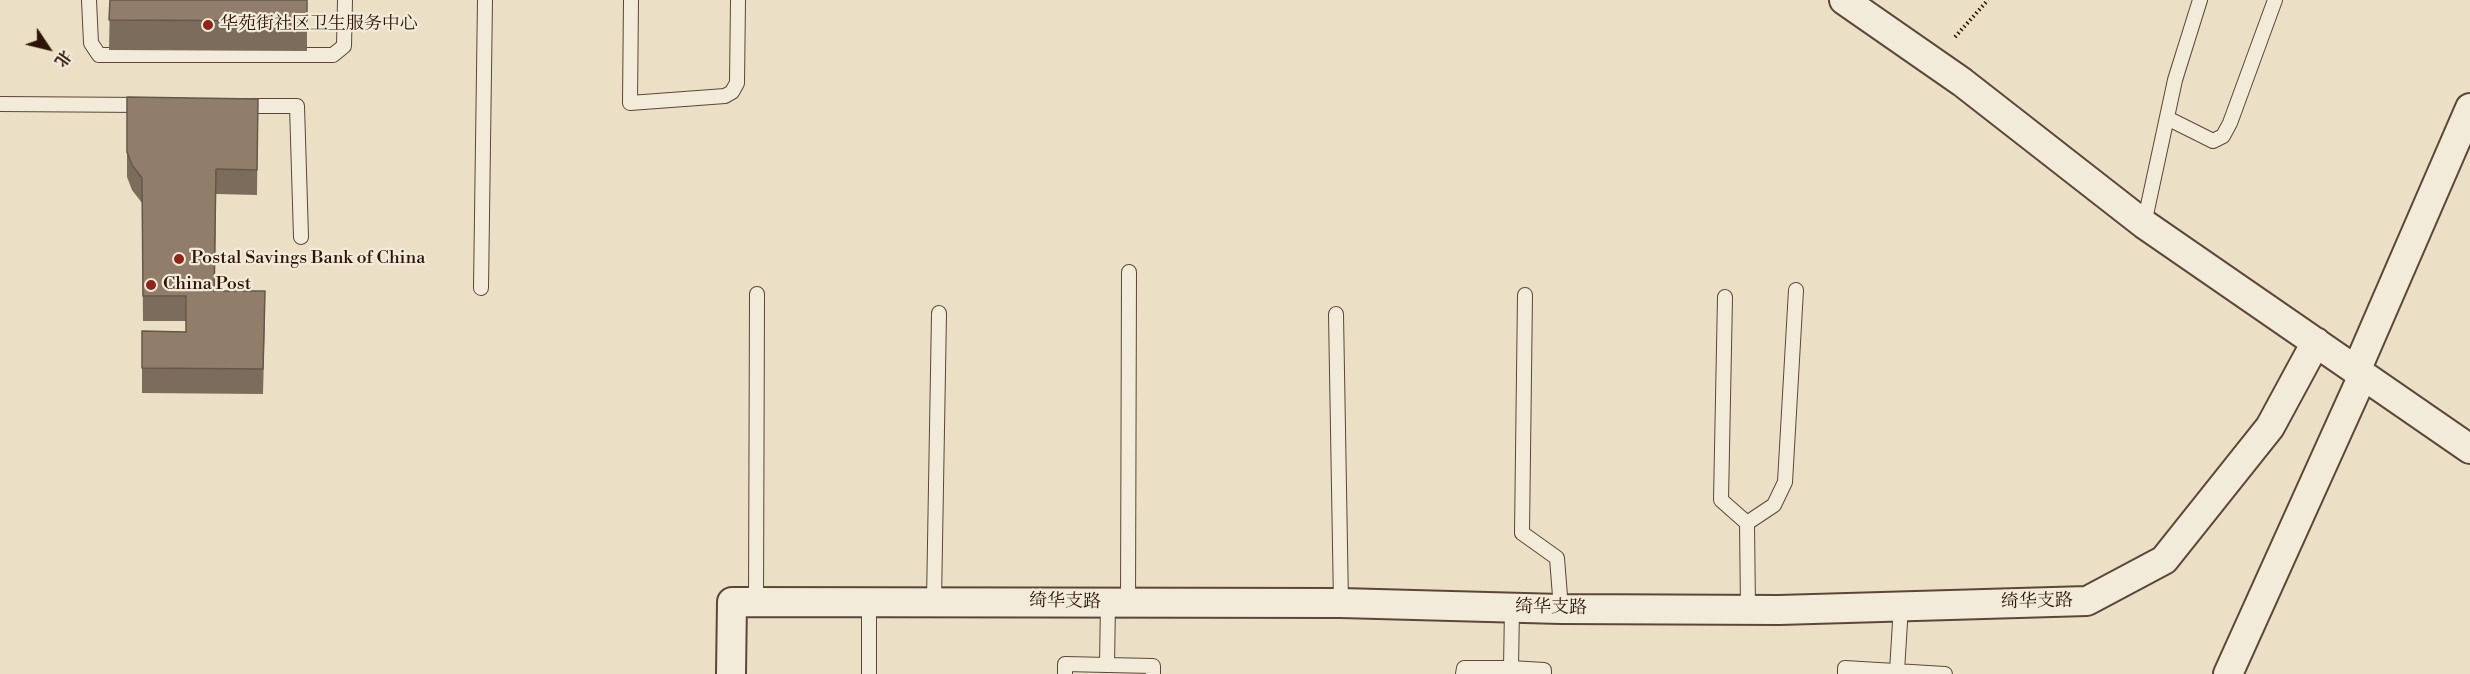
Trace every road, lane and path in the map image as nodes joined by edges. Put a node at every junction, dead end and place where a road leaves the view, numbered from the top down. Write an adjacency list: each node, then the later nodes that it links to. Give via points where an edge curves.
1 (88, 0): 2 (lane, via 91,43 99,56 111,56 333,55 344,46)
2 (345, 0)
3 (485, 0): 19 (lane)
4 (631, 0): 5 (lane, via 630,102 725,96 732,92 736,83)
5 (738, 0)
6 (1844, 0): 10 (street)
7 (1988, 0): 10 (path)
8 (2200, 0): 15 (lane)
9 (2275, 0): 15 (lane, via 2223,136 2213,141)
10 (1930, 60): 16 (street)
11 (0, 104): 12 (lane)
12 (154, 105)
13 (225, 105): 17 (lane, via 297,106)
14 (2470, 108): 27 (street)
15 (2167, 118): 16 (lane)
16 (2144, 224): 26 (street)
17 (301, 237)
18 (1129, 272): 33 (lane)
19 (481, 288)
20 (1796, 290): 29 (lane, via 1785,482 1774,505)
21 (757, 294): 32 (lane)
22 (1525, 294): 37 (lane, via 1522,534 1557,558)
23 (1725, 297): 29 (lane, via 1721,500)
24 (939, 313): 31 (lane)
25 (1336, 314): 34 (lane)
26 (2316, 342): 27 (street); 35 (street, 绮华支路, via 2270,427 2164,560 2087,601)
27 (2360, 373): 28 (street); 50 (street)
28 (2470, 449)
29 (1747, 523): 38 (lane)
30 (869, 601): 31 (street, 绮华支路); 32 (street, 绮华支路); 43 (lane)
31 (934, 601): 33 (street, 绮华支路)
32 (756, 603): 42 (street, 绮华支路, via 732,602)
33 (1118, 603): 34 (street, 绮华支路); 39 (lane)
34 (1341, 603): 36 (street, 绮华支路)
35 (1901, 606): 38 (street, 绮华支路); 41 (lane)
36 (1512, 608): 37 (street, 绮华支路); 40 (lane)
37 (1561, 609): 38 (street, 绮华支路)
38 (1748, 609)
39 (1107, 664): 44 (lane, via 1065,664); 45 (lane, via 1154,666)
40 (1511, 668): 46 (lane, via 1464,668); 47 (lane, via 1544,670)
41 (1897, 671): 48 (lane, via 1845,668); 49 (lane)
42 (731, 674)
43 (869, 674)
44 (1065, 674)
45 (1153, 674)
46 (1463, 674)
47 (1544, 674)
48 (1845, 674)
49 (1945, 674)
50 (2228, 674)

